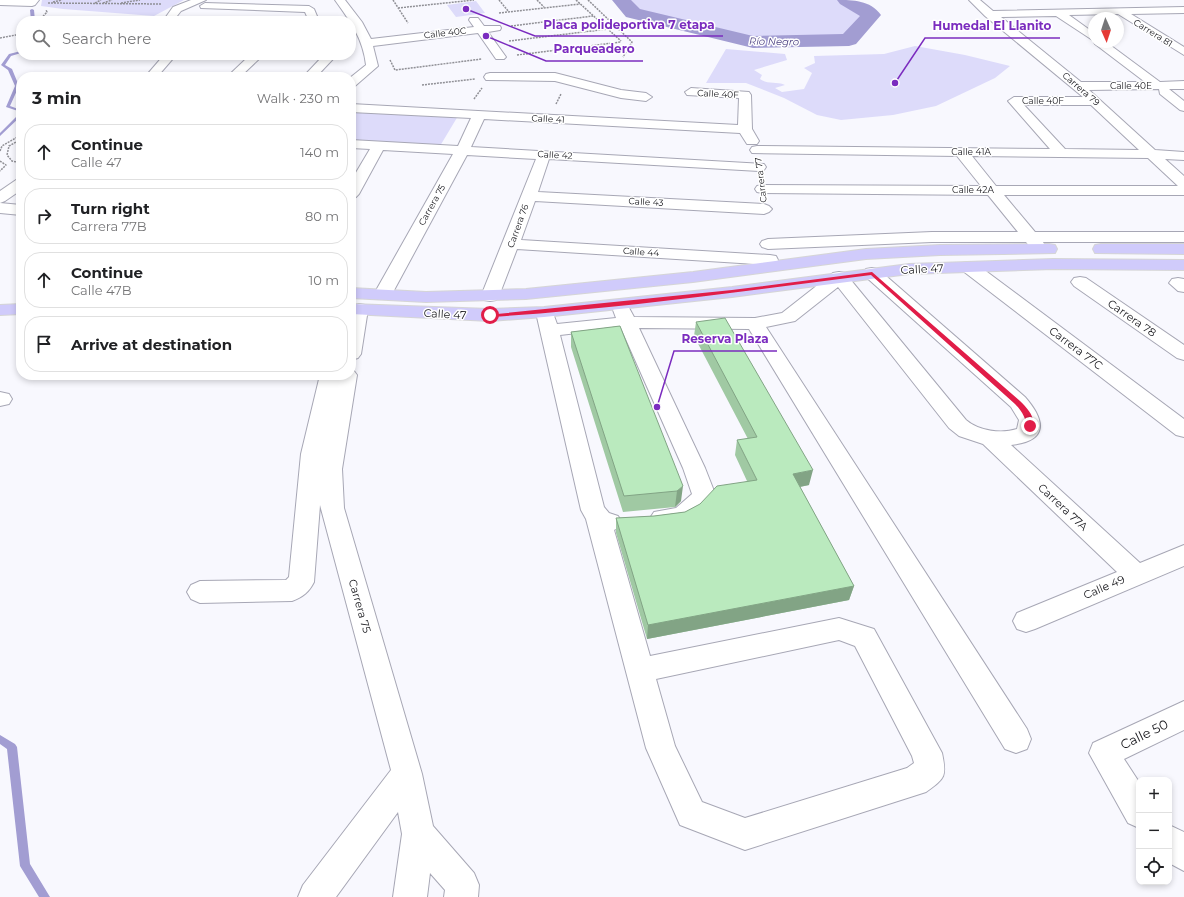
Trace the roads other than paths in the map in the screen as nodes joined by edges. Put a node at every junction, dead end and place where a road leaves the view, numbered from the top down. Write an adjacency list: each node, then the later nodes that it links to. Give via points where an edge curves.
1 (340, 0): 15 (street)
2 (974, 0): 11 (street, Carrera 79)
3 (1101, 0): 9 (street, Carrera 81)
4 (0, 2): 5 (street)
5 (33, 2)
6 (203, 3): 7 (street); 12 (street, via 185,5)
7 (247, 7): 13 (street); 14 (street, via 309,10)
8 (1184, 10): 9 (street)
9 (1119, 11): 10 (street); 23 (street, Carrera 81)
10 (1059, 12): 11 (street); 20 (street)
11 (989, 14): 34 (street, Carrera 79)
12 (169, 16)
13 (248, 16)
14 (312, 16)
15 (353, 16)
16 (471, 16): 19 (street)
17 (356, 21): 21 (street)
18 (496, 28): 19 (street, Calle 40C)
19 (481, 29): 21 (street, Calle 40C); 24 (street)
20 (1088, 34)
21 (368, 42): 32 (street, via 372,66)
22 (1107, 48): 35 (street)
23 (1184, 52)
24 (500, 57)
25 (166, 60): 28 (street)
26 (252, 60): 29 (street)
27 (326, 60): 30 (street)
28 (155, 72)
29 (239, 72)
30 (314, 72)
31 (490, 77): 39 (street, via 555,77)
32 (356, 79)
33 (1184, 86): 35 (street, Calle 40E)
34 (1080, 88): 35 (street, Calle 40E); 40 (street, Carrera 79)
35 (1161, 88): 36 (street, Calle 40E); 41 (street)
36 (1184, 91)
37 (692, 92): 38 (street, Calle 40F)
38 (745, 95): 44 (street, Carrera 77)
39 (646, 98)
40 (1095, 101): 50 (street, Calle 40F, via 1014,101); 51 (street, Carrera 79)
41 (1184, 107)
42 (356, 108): 43 (street, Calle 41)
43 (479, 115): 44 (street, Calle 41); 48 (street, Carrera 75)
44 (745, 129): 47 (street, Carrera 77)
45 (356, 144): 46 (street, Calle 42)
46 (379, 145): 48 (street, Calle 42); 58 (street)
47 (757, 150): 49 (street, Calle 41A); 54 (street, Carrera 77)
48 (462, 151): 52 (street, Calle 42); 77 (street, Carrera 75)
49 (961, 152): 50 (street, Calle 41A); 61 (street)
50 (1061, 153): 51 (street, Calle 41A)
51 (1151, 154): 53 (street, Calle 41A); 57 (street, Carrera 79)
52 (544, 155): 54 (street, Calle 42); 63 (street, Carrera 76)
53 (1184, 156)
54 (759, 167): 60 (street, Carrera 77)
55 (16, 173): 56 (street)
56 (0, 184)
57 (1184, 184)
58 (356, 185)
59 (16, 187): 64 (street)
60 (762, 189): 61 (street, Calle 42A); 68 (street, Carrera 77)
61 (992, 190): 62 (street, Calle 42A); 69 (street)
62 (1184, 190)
63 (529, 196): 68 (street, Calle 43); 70 (street, Carrera 76)
64 (0, 198)
65 (0, 208): 66 (street)
66 (16, 210)
67 (1184, 237): 69 (street, Calle 47)
68 (768, 239): 69 (street, Calle 47, via 925,237); 69 (main road, Calle 47, via 823,259); 70 (street, Calle 44); 80 (main road, Calle 47, via 547,292)
69 (1035, 243): 71 (main road, Calle 47)
70 (511, 244): 80 (street, Carrera 76)
71 (1184, 249)
72 (1184, 265): 73 (main road, Calle 47, via 1053,264)
73 (969, 267): 74 (main road, Calle 47); 91 (street, Carrera 77C)
74 (872, 273): 75 (main road, Calle 47); 92 (street, via 1018,402 1026,412 1031,421 1026,431 1015,437)
75 (840, 277): 85 (main road, Calle 47, via 732,292); 87 (street, via 788,317); 92 (street, via 947,412 967,431)
76 (1080, 282): 88 (street, Carrera 78)
77 (383, 294): 80 (main road, Calle 47, via 426,297); 81 (main road, Calle 47)
78 (16, 295): 79 (main road)
79 (0, 296)
80 (490, 296)
81 (356, 303)
82 (356, 304): 86 (main road, Calle 47)
83 (16, 309): 84 (main road)
84 (0, 310)
85 (623, 312): 86 (street); 87 (street); 93 (street, via 694,468 704,496 682,516 638,522 603,522)
86 (547, 321): 93 (street, via 593,510)
87 (755, 324): 100 (street)
88 (1184, 354)
89 (329, 380): 96 (street, via 312,454 301,582 292,590)
90 (346, 380): 101 (street, Carrera 75, via 331,469 332,508)
91 (1183, 428)
92 (991, 439): 95 (street, Carrera 77A)
93 (598, 517): 98 (street)
94 (1184, 555): 95 (street, Calle 49)
95 (1135, 574): 97 (street, Calle 49)
96 (200, 592)
97 (1026, 621)
98 (640, 670): 98 (street, via 839,629 864,637 927,753 930,770 915,781 745,834 691,814 661,748)
99 (1184, 715): 102 (street, Calle 50, via 1104,753)
100 (1016, 739)
101 (407, 774): 103 (street, Carrera 75); 106 (street)
102 (1136, 807)
103 (418, 834): 107 (street, Carrera 75); 108 (street, via 462,885)
104 (1172, 844): 105 (street)
105 (1184, 854)
106 (315, 897)
107 (410, 897)
108 (461, 897)

